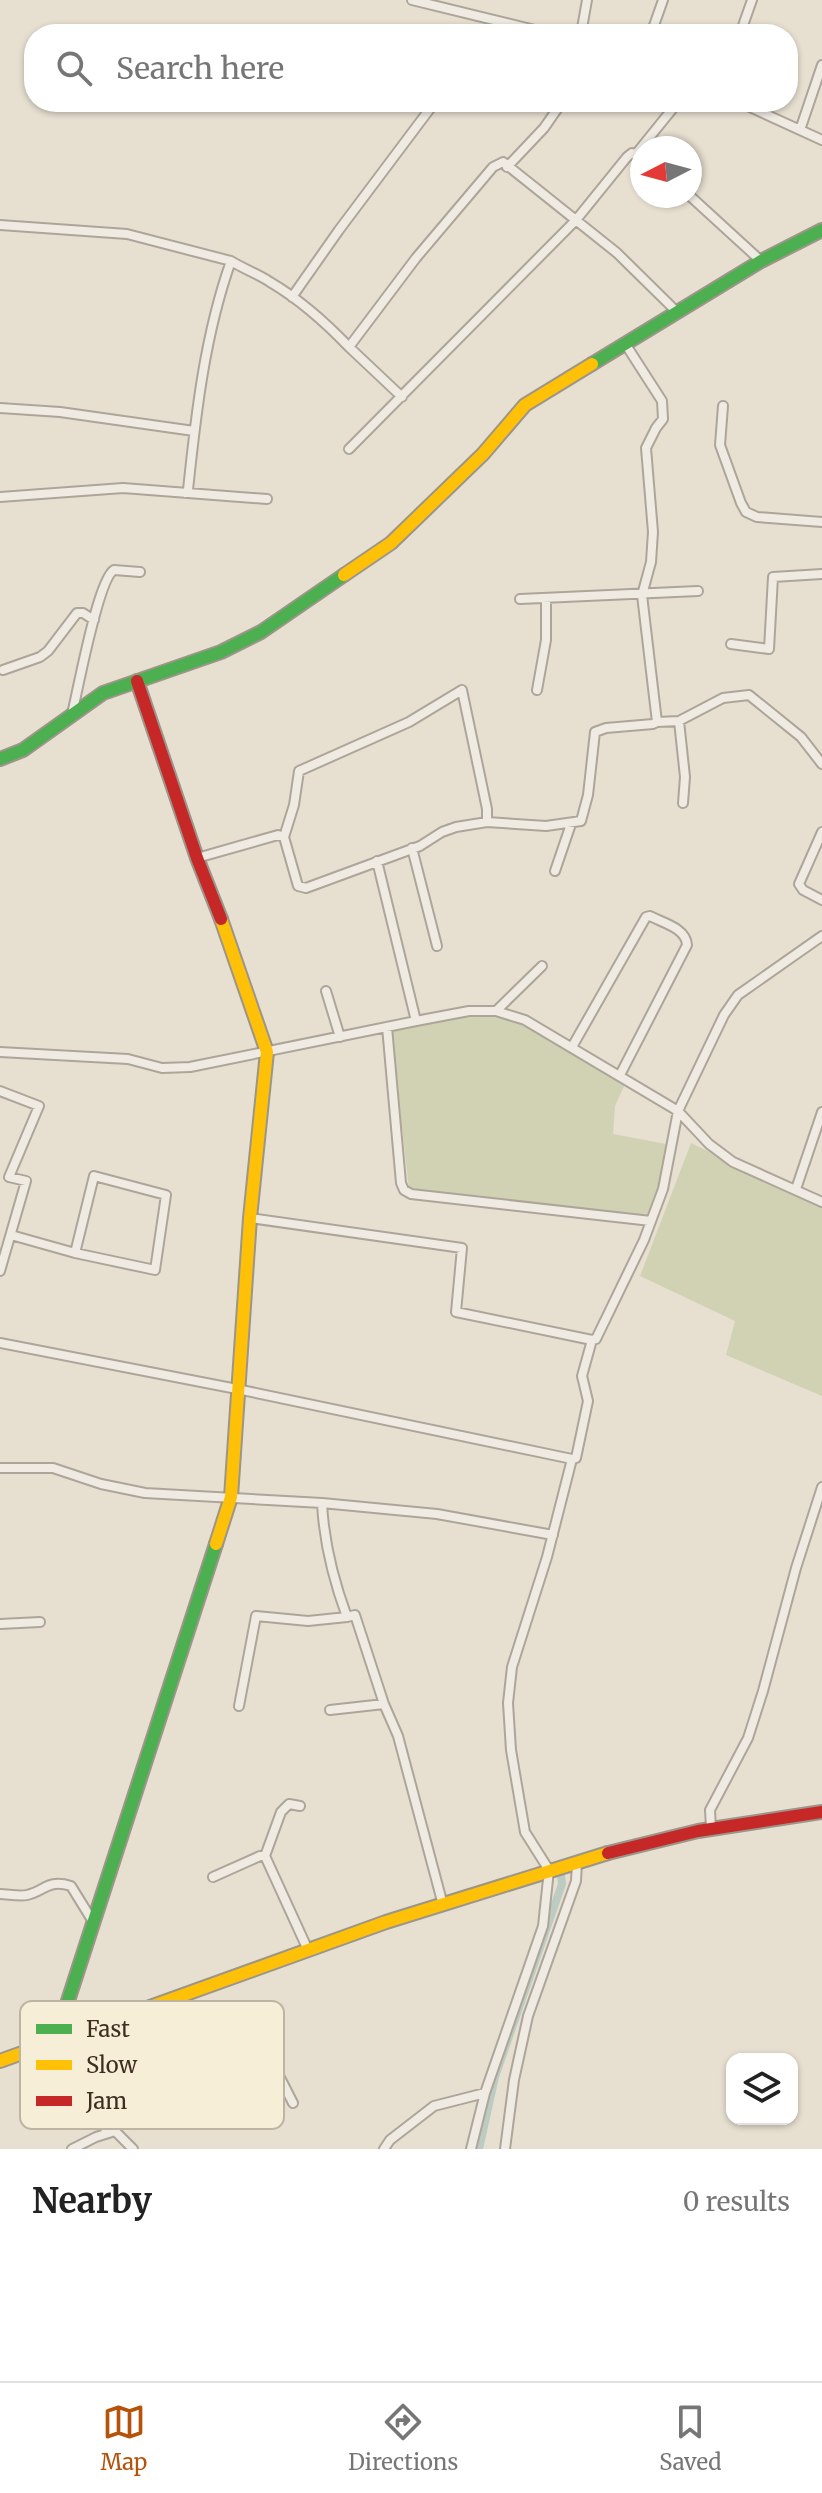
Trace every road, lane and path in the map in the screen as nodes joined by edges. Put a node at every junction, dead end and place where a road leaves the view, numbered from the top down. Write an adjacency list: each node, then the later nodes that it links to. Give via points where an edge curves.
1 (412, 0): 5 (street)
2 (587, 0): 6 (street)
3 (663, 0): 7 (street)
4 (752, 0): 8 (street)
5 (510, 24)
6 (583, 24)
7 (655, 24)
8 (744, 24)
9 (822, 65): 14 (street)
10 (427, 112): 25 (street)
11 (555, 112): 18 (street)
12 (671, 112): 15 (street)
13 (761, 112): 14 (street)
14 (800, 130): 16 (street)
15 (653, 136)
16 (822, 140)
17 (630, 157): 20 (street)
18 (507, 167): 20 (street); 28 (street, via 503,162 493,167)
19 (702, 207): 24 (street)
20 (576, 220): 26 (street); 29 (street)
21 (0, 225): 23 (street, via 127,234)
22 (822, 230): 24 (street)
23 (231, 261): 25 (street); 32 (street, via 215,311)
24 (761, 261): 26 (street)
25 (292, 297): 28 (street)
26 (678, 313): 27 (street)
27 (626, 345): 41 (street, via 662,401 663,419 646,448 653,532); 47 (street, via 525,405 473,464 365,561 261,632)
28 (349, 347): 29 (street)
29 (402, 397): 33 (street)
30 (723, 406): 37 (street, via 720,445 746,512)
31 (0, 408): 32 (street)
32 (194, 431): 34 (street)
33 (349, 449)
34 (185, 493): 35 (street, via 123,488); 36 (street)
35 (0, 497)
36 (267, 499)
37 (822, 522)
38 (140, 572): 44 (street, via 109,572)
39 (822, 574): 45 (street, via 773,577 769,649)
40 (698, 591): 41 (street)
41 (642, 595): 43 (street); 51 (street)
42 (520, 599): 43 (street)
43 (546, 599): 48 (street, via 546,640)
44 (94, 620): 46 (street, via 77,613 48,651); 49 (street)
45 (731, 644)
46 (3, 670)
47 (137, 681): 49 (street, via 103,693); 60 (street)
48 (537, 690)
49 (72, 715): 52 (street, via 23,750)
50 (679, 721): 51 (street); 53 (street, via 723,698 749,695 801,737); 54 (street)
51 (657, 722): 56 (street, via 595,732 584,817)
52 (0, 759)
53 (822, 764)
54 (683, 803)
55 (487, 822): 56 (street); 58 (street, via 462,690 409,722 299,771); 59 (street, via 442,832)
56 (571, 824): 62 (street)
57 (822, 832): 63 (street, via 799,884)
58 (284, 837): 60 (street, via 273,835); 61 (street, via 301,888)
59 (412, 848): 61 (street); 65 (street)
60 (197, 858): 74 (street)
61 (377, 861): 69 (street)
62 (555, 871)
63 (822, 900)
64 (822, 936): 77 (street, via 730,1004)
65 (437, 946)
66 (542, 966): 68 (street)
67 (326, 991): 71 (street)
68 (496, 1011): 69 (street); 72 (street, via 525,1020)
69 (416, 1021): 70 (street)
70 (387, 1027): 71 (street); 83 (street, via 404,1190)
71 (340, 1037): 74 (street)
72 (572, 1047): 75 (street); 75 (street, via 646,917 683,933 687,945)
73 (0, 1052): 74 (street, via 128,1059 162,1068)
74 (267, 1052): 82 (street)
75 (620, 1075): 77 (street)
76 (0, 1091): 79 (street, via 39,1106)
77 (678, 1111): 80 (street, via 733,1162); 83 (street, via 663,1189)
78 (822, 1112): 80 (street)
79 (4, 1176): 84 (street, via 26,1181)
80 (796, 1189): 81 (street)
81 (822, 1202)
82 (250, 1218): 87 (street, via 462,1248 456,1312); 89 (street)
83 (651, 1221): 87 (street)
84 (11, 1235): 85 (street); 86 (street)
85 (75, 1253): 85 (street, via 155,1270 166,1195 94,1176)
86 (0, 1271)
87 (592, 1340): 90 (street, via 582,1376 588,1401)
88 (0, 1343): 89 (street)
89 (237, 1389): 90 (street); 93 (street)
90 (572, 1459): 95 (street)
91 (0, 1468): 93 (street, via 53,1468 145,1493)
92 (822, 1487): 104 (street, via 748,1738 710,1810)
93 (231, 1497): 94 (street); 111 (street)
94 (322, 1503): 95 (street, via 437,1514); 96 (street, via 324,1541)
95 (553, 1535): 107 (street, via 512,1667 508,1703 525,1832)
96 (347, 1617): 99 (street, via 355,1615); 100 (street, via 308,1621 256,1616)
97 (40, 1622): 98 (street)
98 (0, 1624)
99 (384, 1704): 101 (street); 110 (street, via 398,1736)
100 (239, 1706)
101 (330, 1710)
102 (300, 1806): 105 (street, via 289,1804 281,1812)
103 (822, 1812): 104 (street)
104 (711, 1828): 106 (street)
105 (265, 1856): 108 (street); 112 (street)
106 (577, 1862): 107 (street); 127 (street, via 576,1881 528,2016)
107 (549, 1870): 110 (street); 119 (street, via 543,1926)
108 (213, 1877)
109 (0, 1894): 111 (street, via 28,1895 44,1886 71,1886)
110 (443, 1905): 112 (street)
111 (92, 1920): 114 (street)
112 (308, 1950): 113 (street)
113 (175, 1999): 115 (street)
114 (68, 2001)
115 (170, 2001)
116 (20, 2055): 117 (street)
117 (0, 2061)
118 (284, 2085): 120 (street)
119 (485, 2093): 125 (street, via 434,2106); 126 (street)
120 (293, 2103)
121 (105, 2129): 122 (street)
122 (107, 2133): 123 (street); 124 (street, via 115,2131)
123 (72, 2149)
124 (133, 2149)
125 (384, 2149)
126 (471, 2149)
127 (505, 2149)

